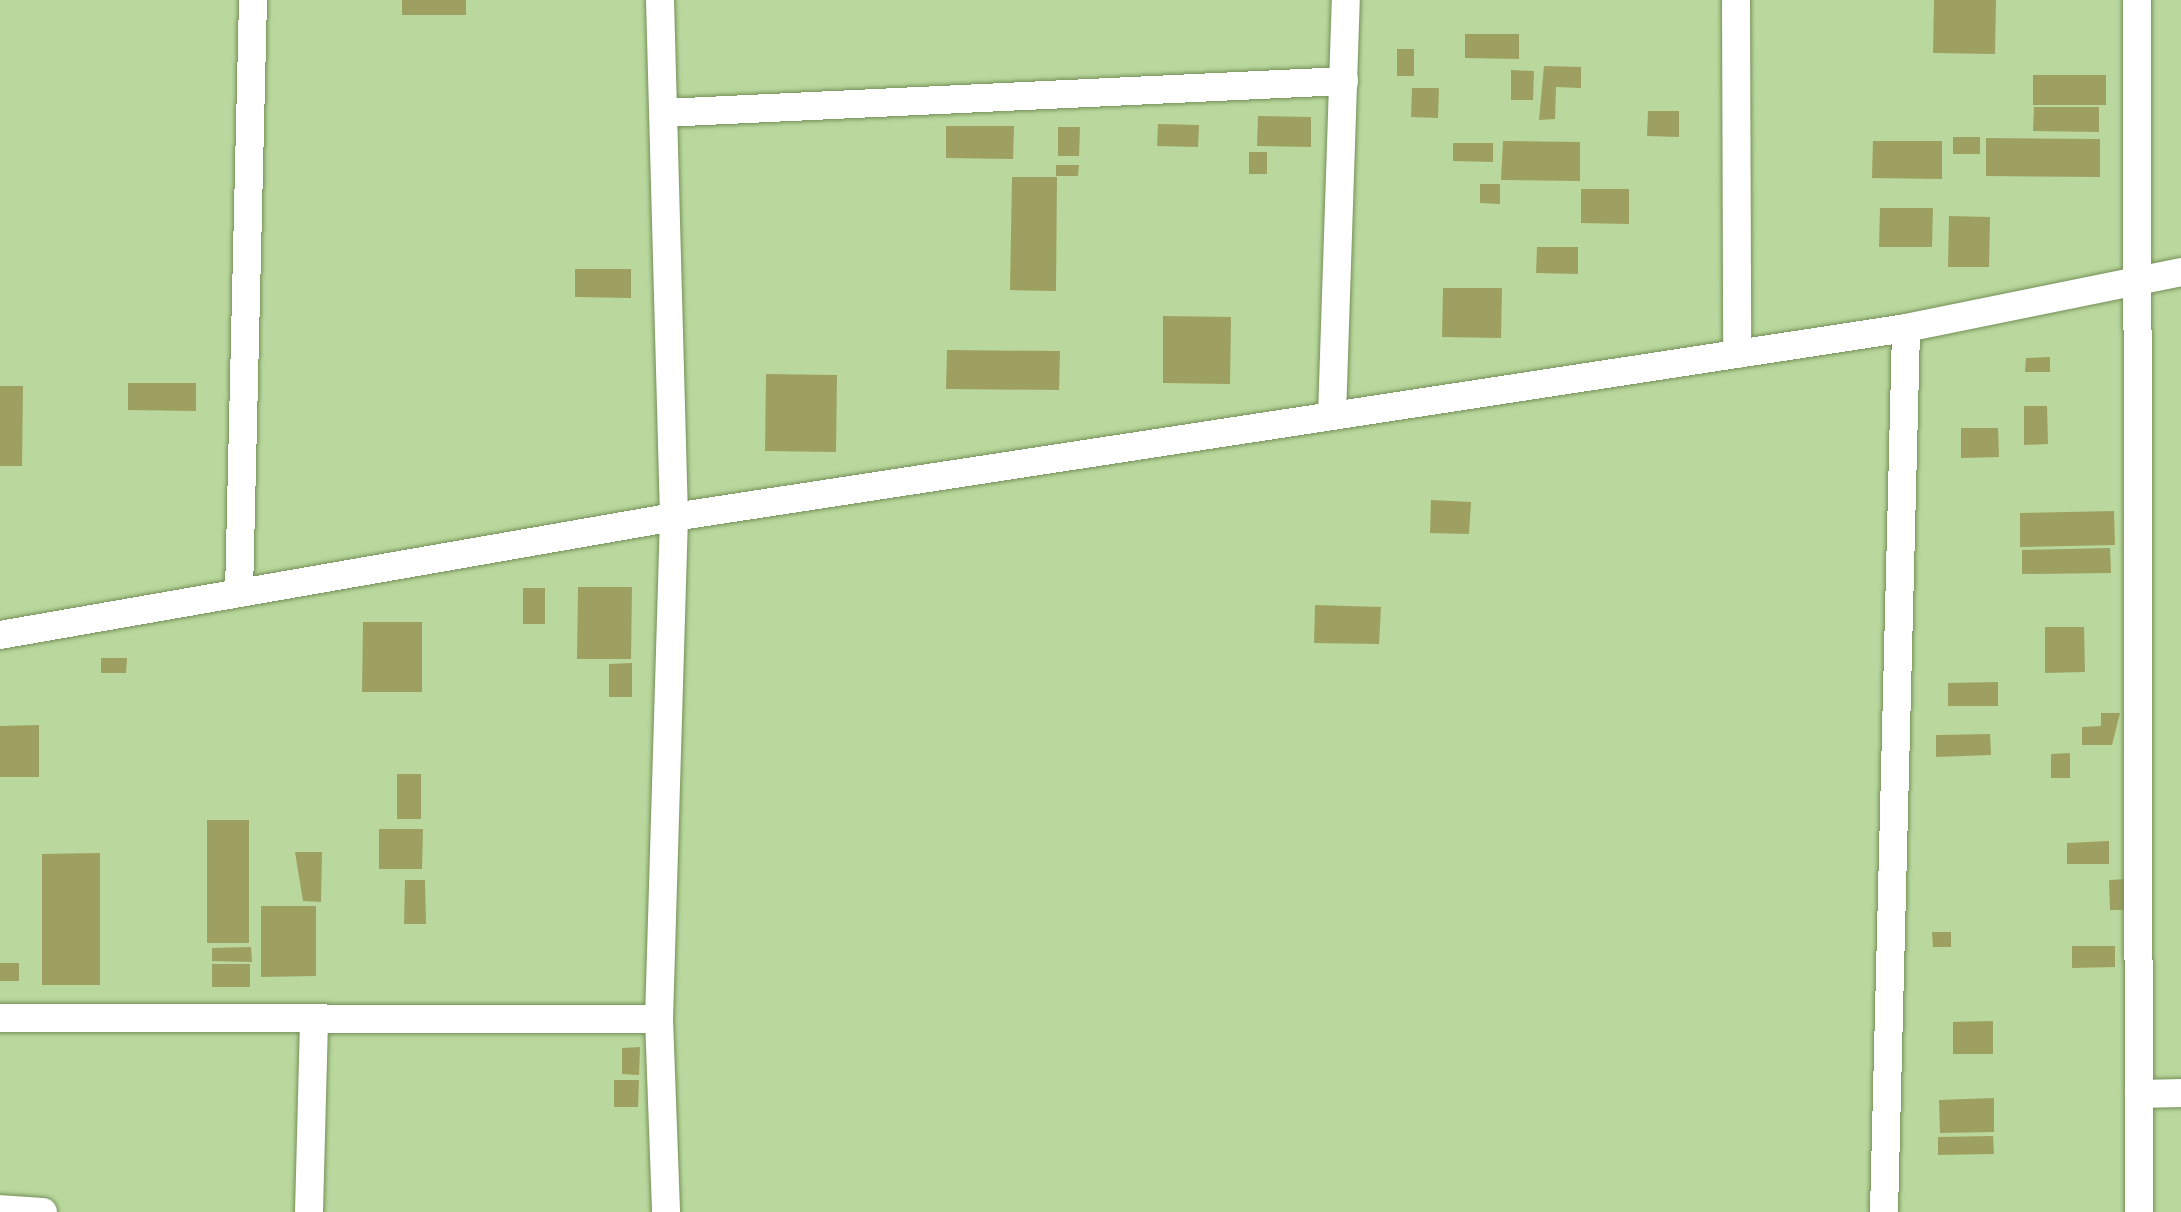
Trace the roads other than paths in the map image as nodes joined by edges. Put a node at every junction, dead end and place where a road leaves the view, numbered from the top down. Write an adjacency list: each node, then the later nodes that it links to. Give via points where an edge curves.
1 (253, 0): 14 (street)
2 (660, 0): 7 (street)
3 (1346, 0): 6 (street)
4 (1736, 0): 11 (street)
5 (2136, 0): 9 (street)
6 (1344, 81): 7 (street); 12 (street)
7 (663, 114): 13 (street)
8 (2181, 272): 9 (street)
9 (2133, 276): 10 (street); 20 (street)
10 (1906, 328): 11 (street); 25 (street)
11 (1737, 354): 12 (street)
12 (1332, 416): 13 (street)
13 (674, 517): 14 (street); 17 (street)
14 (239, 593): 15 (street)
15 (0, 635)
16 (0, 1018): 18 (street)
17 (659, 1019): 18 (street); 24 (street)
18 (314, 1023): 23 (street)
19 (2181, 1093): 20 (street)
20 (2139, 1094): 26 (street)
21 (0, 1209): 22 (street)
22 (43, 1212)
23 (308, 1212)
24 (666, 1212)
25 (1884, 1212)
26 (2139, 1212)

